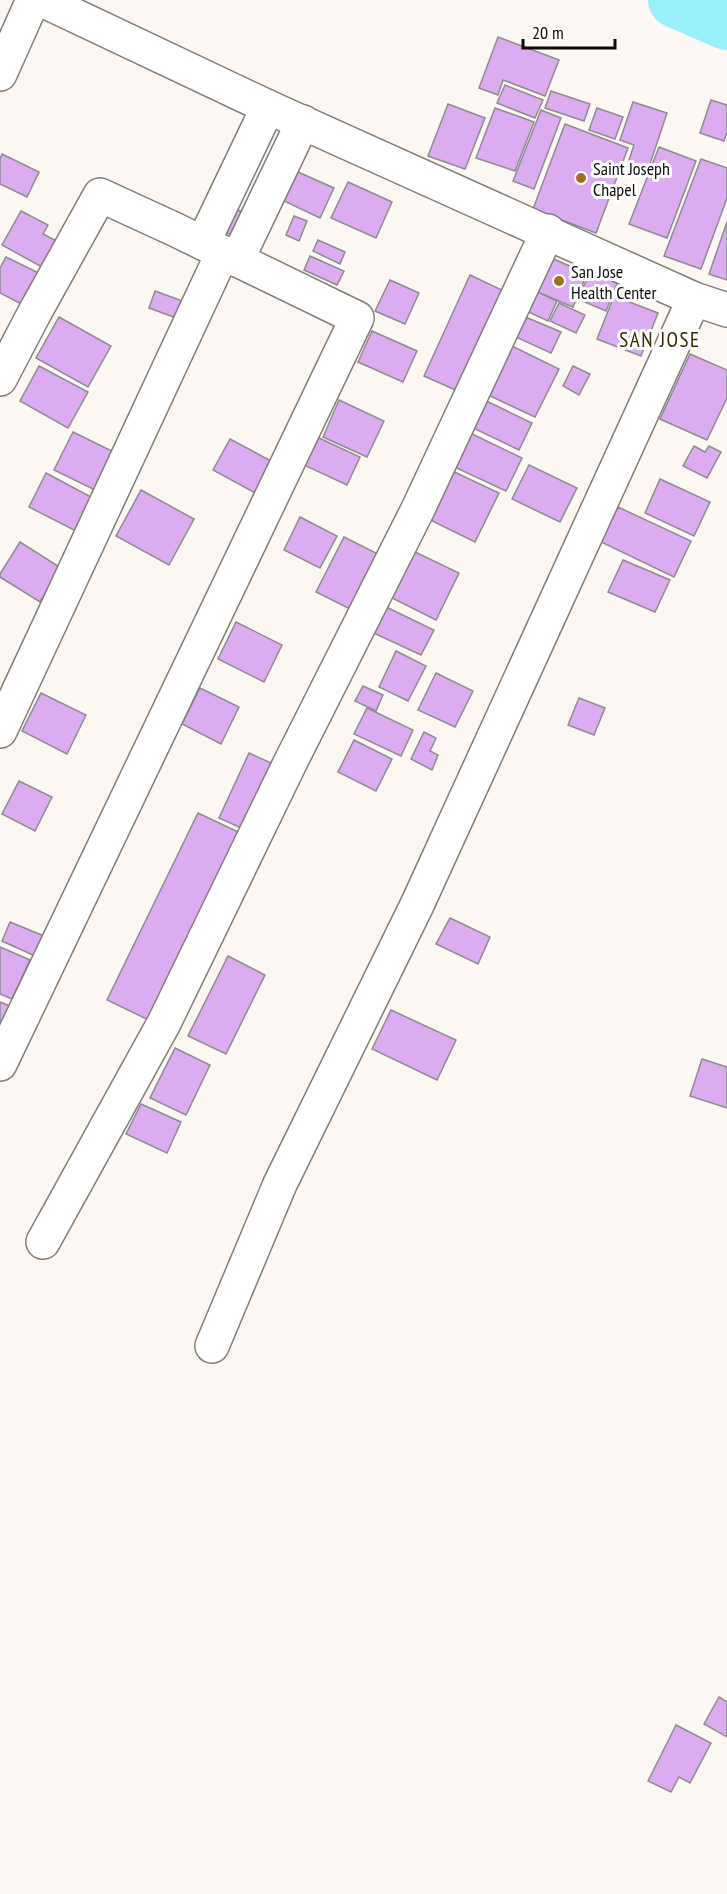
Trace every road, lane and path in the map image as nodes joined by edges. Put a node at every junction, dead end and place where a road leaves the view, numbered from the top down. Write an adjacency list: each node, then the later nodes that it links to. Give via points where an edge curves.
1 (33, 0): 3 (street)
2 (42, 0): 4 (street)
3 (0, 74)
4 (268, 107): 5 (street); 7 (street)
5 (303, 122): 6 (street); 7 (street)
6 (548, 231): 8 (street); 13 (street, via 418,509 164,1023)
7 (221, 252): 10 (street, via 100,195); 11 (street); 12 (street, via 357,318)
8 (694, 299): 9 (street); 14 (street, via 417,906 280,1184)
9 (727, 310)
10 (0, 380)
11 (0, 731)
12 (0, 1064)
13 (43, 1242)
14 (212, 1346)

